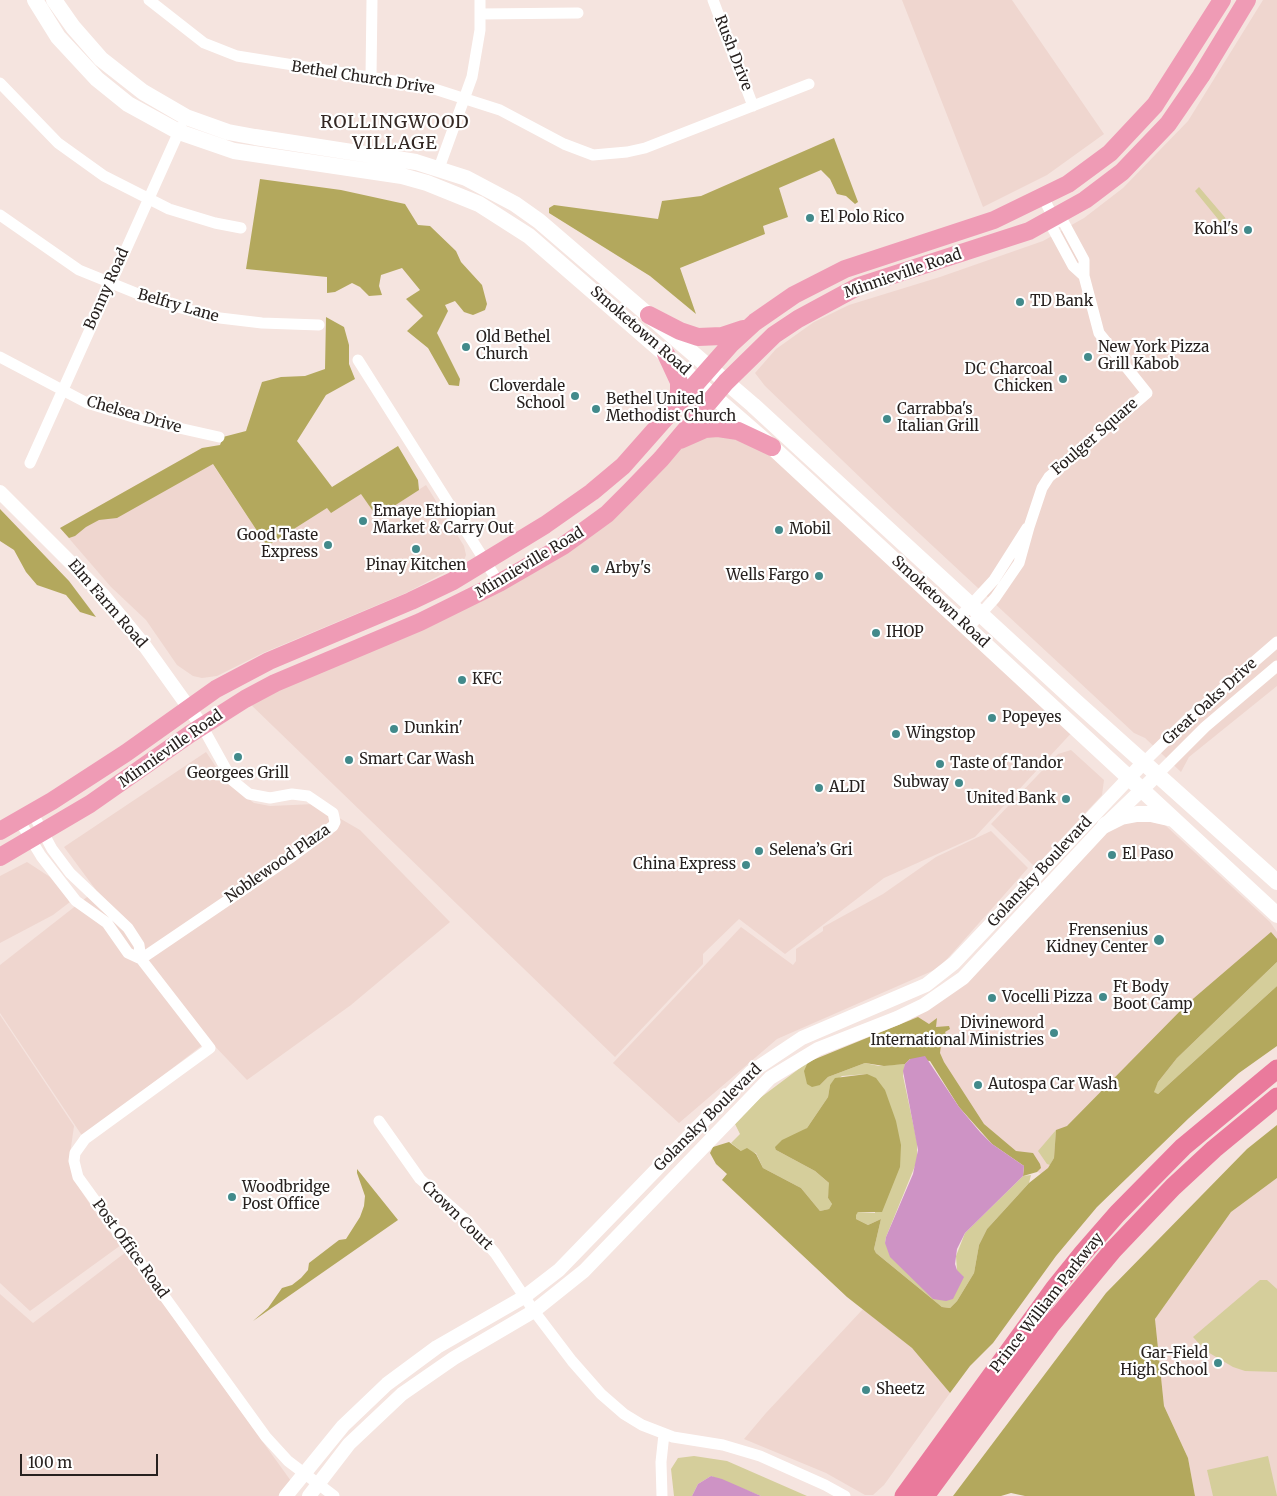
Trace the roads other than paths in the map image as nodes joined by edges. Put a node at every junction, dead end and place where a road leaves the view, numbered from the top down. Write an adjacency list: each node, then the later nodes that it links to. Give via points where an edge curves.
1 (35, 0): 17 (main road, Smoketown Road, via 58,36 97,79 128,104)
2 (54, 0): 16 (main road, Smoketown Road, via 73,28 101,59 143,92)
3 (149, 0): 11 (street, Bethel Church Drive, via 186,31 228,53 256,61)
4 (372, 0): 11 (street)
5 (480, 0): 10 (street)
6 (713, 0): 15 (street, Rush Drive)
7 (1222, 0): 19 (main road, Minnieville Road, via 1167,88 1140,122 1090,170)
8 (1247, 0): 22 (main road, Minnieville Road, via 1168,124 1122,172)
9 (578, 13): 10 (street)
10 (480, 14): 14 (street, via 476,56)
11 (371, 77): 14 (street, Bethel Church Drive, via 425,86)
12 (0, 83): 20 (street, via 58,142 104,176)
13 (809, 84): 15 (street, Bethel Church Drive)
14 (465, 98): 15 (street, Bethel Church Drive, via 500,110 564,144 594,155 646,148); 18 (street)
15 (753, 106)
16 (186, 116): 17 (street, Bonny Road); 18 (main road, Smoketown Road, via 238,134 393,157)
17 (179, 132): 20 (street, Bonny Road); 28 (main road, Smoketown Road, via 234,151 402,176 456,193 530,236)
18 (439, 168): 25 (main road, Smoketown Road, via 483,185 515,204)
19 (1043, 197): 22 (street, Foulger Square); 27 (main road, Minnieville Road, via 994,220 845,268 794,295)
20 (148, 200): 23 (street, via 194,218); 24 (street, Bonny Road)
21 (0, 215): 24 (street, Belfry Lane, via 66,262)
22 (1054, 219): 33 (main road, Minnieville Road, via 1006,240 860,286 832,299 774,335); 44 (street, Foulger Square, via 1064,223 1085,264 1084,276 1099,333 1147,392 1057,468 1042,488 1019,563 1006,584)
23 (241, 228)
24 (110, 283): 26 (street, Belfry Lane, via 158,302 220,318); 34 (street, Bonny Road)
25 (649, 315): 27 (main road, via 698,337 722,336); 31 (main road, Smoketown Road)
26 (318, 325)
27 (748, 328): 31 (main road, Minnieville Road)
28 (666, 354): 32 (main road, Smoketown Road); 36 (main road, via 678,382 679,397)
29 (0, 357): 34 (street, Chelsea Drive)
30 (358, 360): 42 (street)
31 (710, 368): 32 (main road, Minnieville Road); 33 (main road, Smoketown Road)
32 (698, 382): 35 (main road, Smoketown Road); 36 (main road, Minnieville Road)
33 (726, 382): 35 (main road, Minnieville Road); 44 (main road, Smoketown Road)
34 (61, 391): 37 (street, Chelsea Drive, via 115,413); 40 (street, Bonny Road)
35 (714, 395): 38 (main road, Minnieville Road); 39 (main road, Smoketown Road)
36 (675, 408): 42 (main road, Minnieville Road, via 608,480 545,526)
37 (218, 437)
38 (675, 442): 39 (main road, via 696,432 718,428 738,431); 43 (main road, Minnieville Road, via 630,491 590,526)
39 (772, 446): 45 (main road, Smoketown Road)
40 (30, 463)
41 (0, 492): 48 (street, Elm Farm Road, via 103,595)
42 (486, 563): 43 (street); 48 (main road, Minnieville Road, via 411,601 269,661 216,689)
43 (499, 582): 49 (main road, Minnieville Road, via 420,622 275,683)
44 (977, 609): 45 (street, Foulger Square); 50 (main road, Smoketown Road)
45 (963, 624): 52 (main road, Smoketown Road)
46 (1277, 642): 50 (street, Great Oaks Drive)
47 (1277, 666): 51 (street, Great Oaks Drive, via 1206,727)
48 (189, 708): 49 (street, Elm Farm Road); 54 (main road, Minnieville Road)
49 (202, 726): 58 (main road, Minnieville Road, via 105,794); 62 (street, Noblewood Plaza, via 225,771 249,794 270,798 292,794 308,796 333,813 335,822 297,852)
50 (1144, 762): 51 (main road, Smoketown Road); 52 (street, Golansky Boulevard)
51 (1157, 775): 53 (street, Golansky Boulevard); 60 (main road, Smoketown Road)
52 (1129, 777): 53 (main road, Smoketown Road); 63 (street, Golansky Boulevard, via 976,942)
53 (1142, 789): 55 (main road, Smoketown Road); 56 (street, Golansky Boulevard)
54 (26, 816): 57 (main road, Minnieville Road); 58 (street)
55 (1176, 820): 56 (main road, via 1136,814); 61 (main road, Smoketown Road)
56 (1105, 825): 64 (street, Golansky Boulevard, via 988,953)
57 (0, 831)
58 (37, 835): 59 (main road, Minnieville Road); 62 (street, via 41,856 76,901 107,923 128,953)
59 (0, 857)
60 (1277, 882)
61 (1277, 914)
62 (141, 959): 73 (street, Post Office Road, via 210,1048 85,1139 75,1153 75,1169 266,1437)
63 (932, 981): 64 (street); 67 (street, Golansky Boulevard, via 780,1050 751,1072)
64 (941, 995): 69 (street, Golansky Boulevard, via 897,1018 797,1060 770,1078)
65 (1277, 1069): 80 (highway, Prince William Parkway, via 1183,1147 1117,1214 1054,1289)
66 (1277, 1097): 81 (highway, Prince William Parkway, via 1207,1156 1113,1250 1050,1326)
67 (709, 1114): 69 (street); 70 (street, Golansky Boulevard, via 558,1270)
68 (379, 1122): 70 (street, Crown Court, via 420,1179 479,1233)
69 (721, 1126): 71 (street, Golansky Boulevard, via 584,1271)
70 (524, 1297): 71 (street, Crown Court); 73 (street, Golansky Boulevard, via 437,1348 387,1384 343,1426)
71 (534, 1311): 72 (street, Crown Court, via 572,1361 610,1402 642,1425); 74 (street, Golansky Boulevard, via 454,1358 402,1394 358,1435)
72 (664, 1434): 78 (street); 79 (street, Crown Court, via 760,1456)
73 (304, 1474): 74 (street, Post Office Road); 75 (street, Golansky Boulevard)
74 (318, 1484): 76 (street, Golansky Boulevard); 77 (street, Post Office Road)
75 (286, 1496)
76 (309, 1496)
77 (334, 1496)
78 (662, 1496)
79 (845, 1496)
80 (904, 1496)
81 (925, 1496)

